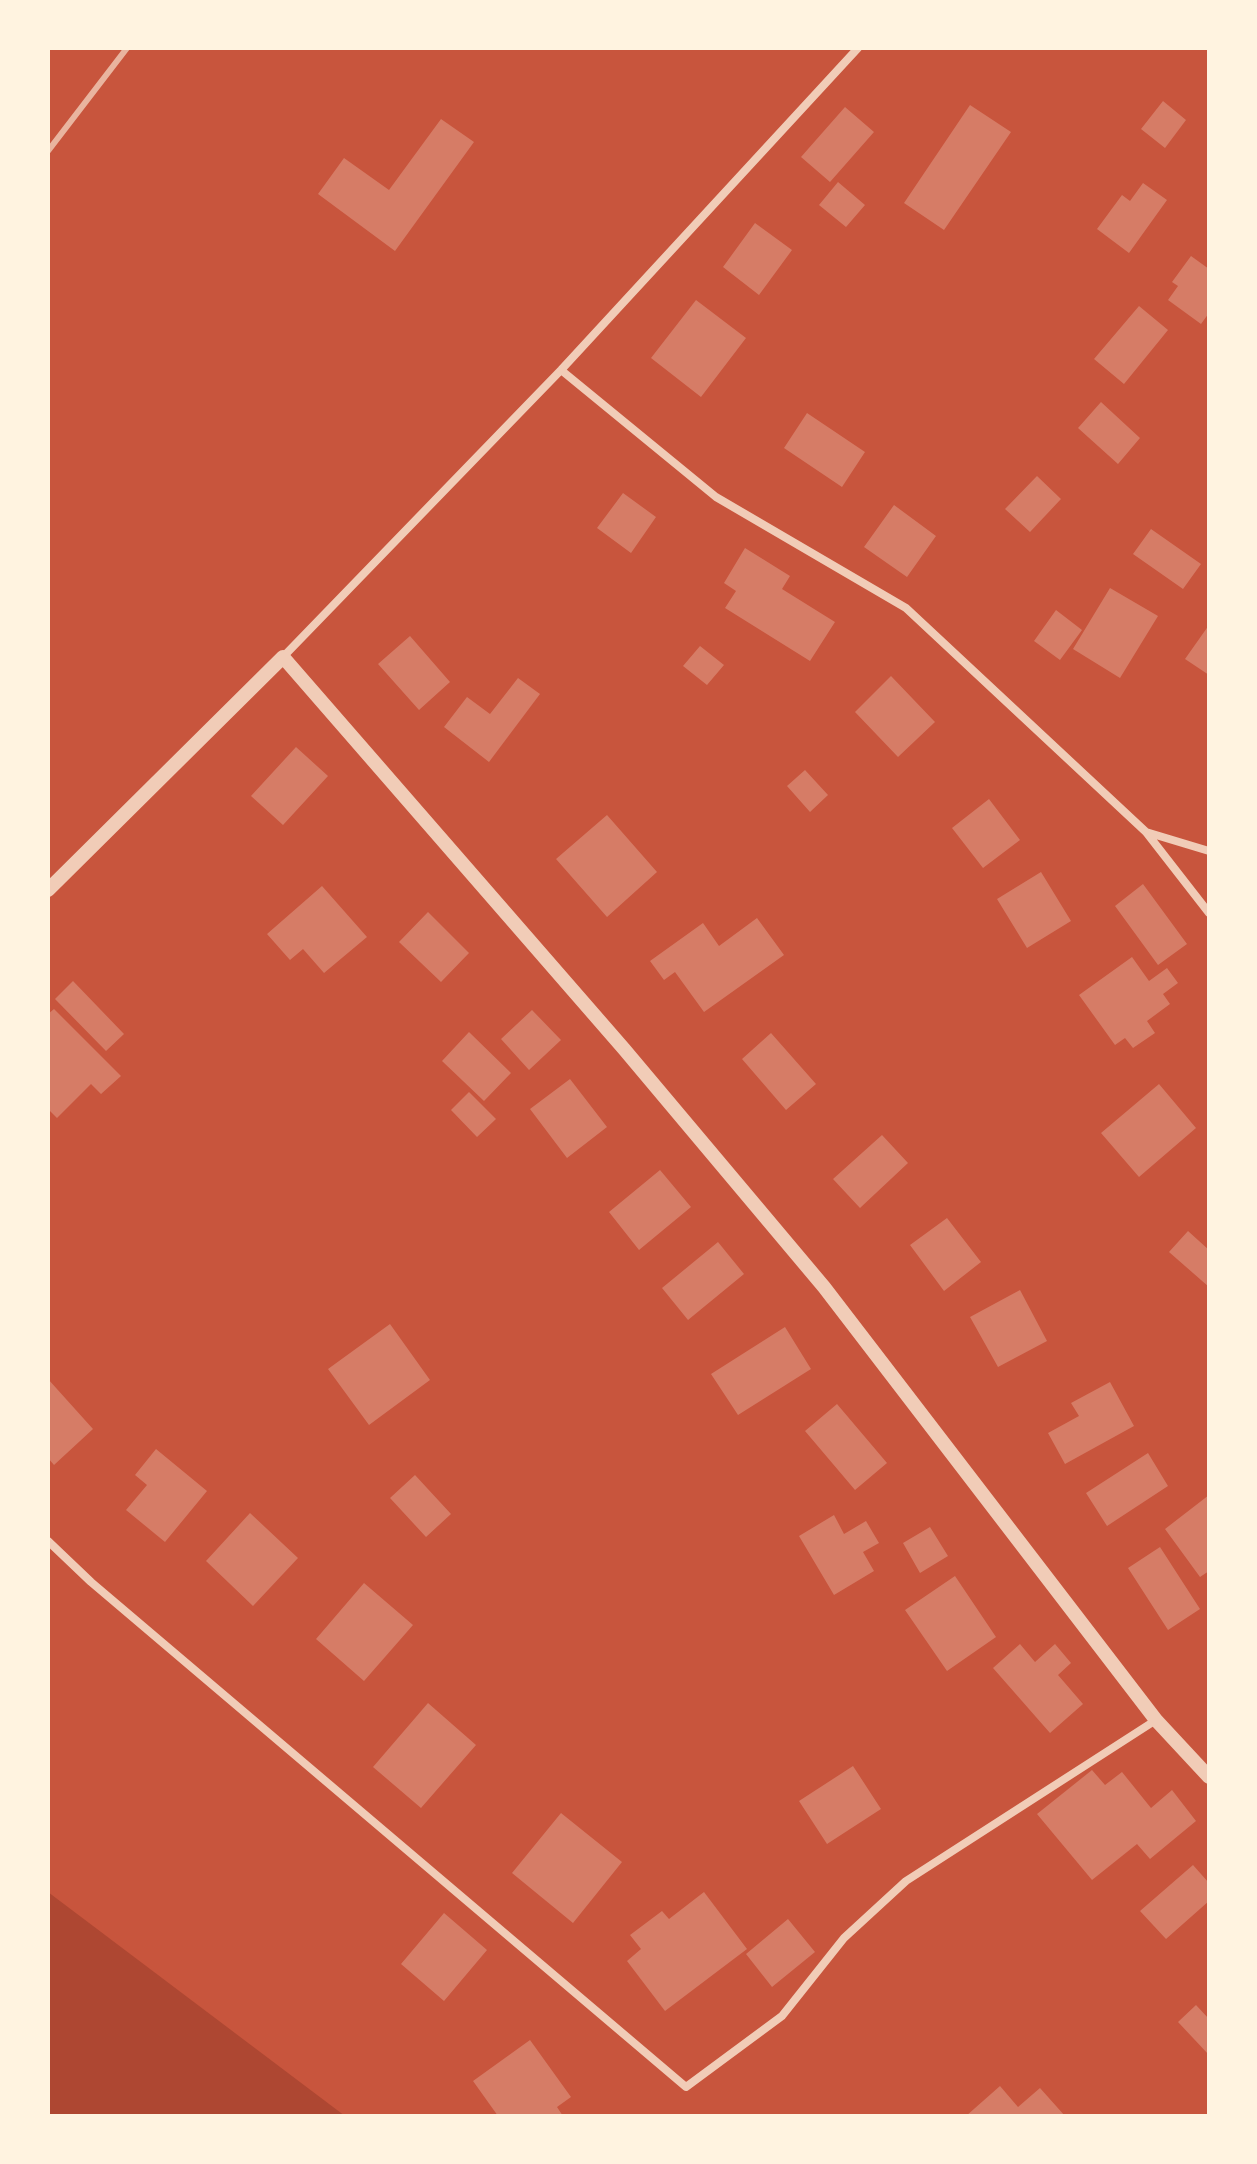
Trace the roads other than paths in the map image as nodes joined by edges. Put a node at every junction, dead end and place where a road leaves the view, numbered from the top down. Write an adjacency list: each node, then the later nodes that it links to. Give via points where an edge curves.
1 (858, 48): 2 (street)
2 (561, 370): 3 (street); 4 (street, via 716,497 906,608)
3 (283, 657): 6 (street); 9 (street, via 824,1287)
4 (1146, 832): 5 (street); 7 (street)
5 (1209, 851)
6 (48, 890)
7 (1209, 913)
8 (48, 1541): 9 (street, via 686,2087 782,2016 844,1938 906,1881)
9 (1156, 1720): 10 (street)
10 (1209, 1777)

